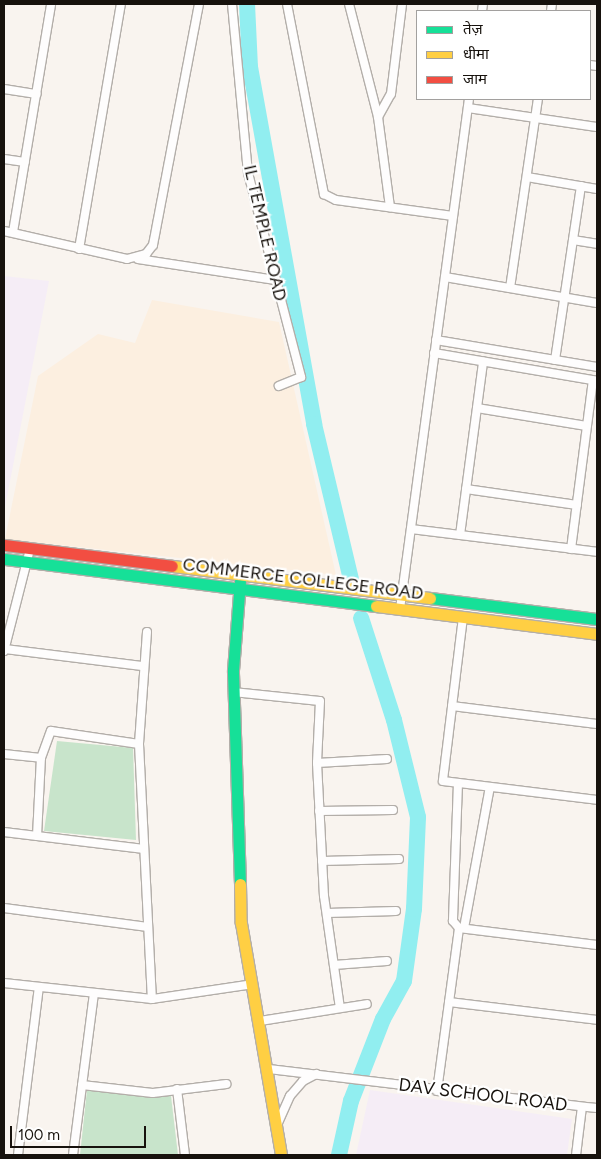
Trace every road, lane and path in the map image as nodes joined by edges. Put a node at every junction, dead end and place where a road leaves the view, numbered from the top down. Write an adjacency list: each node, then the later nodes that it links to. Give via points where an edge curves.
1 (51, 4): 9 (street)
2 (121, 4): 27 (street)
3 (199, 4): 28 (street, via 153,245)
4 (232, 4): 30 (street, IL TEMPLE ROAD, via 248,173)
5 (287, 4): 21 (street, via 316,172 324,194 336,200)
6 (349, 4): 13 (street)
7 (402, 4): 13 (street, via 391,94)
8 (4, 89): 9 (street)
9 (37, 94): 17 (street)
10 (469, 100): 12 (street)
11 (538, 100): 14 (street)
12 (468, 108): 14 (street); 22 (street)
13 (378, 117): 21 (street)
14 (536, 118): 15 (street); 18 (street)
15 (597, 127)
16 (4, 159): 17 (street)
17 (25, 162): 24 (street)
18 (526, 177): 19 (street); 31 (street)
19 (582, 186): 20 (street); 25 (street)
20 (597, 189)
21 (390, 207): 22 (street)
22 (453, 216): 29 (street)
23 (4, 230): 24 (street)
24 (12, 232): 27 (street)
25 (573, 240): 26 (street); 32 (street)
26 (597, 244)
27 (79, 249): 28 (street)
28 (138, 259): 30 (street)
29 (444, 277): 31 (street); 34 (street)
30 (276, 280): 40 (street, IL TEMPLE ROAD, via 301,377)
31 (510, 288): 32 (street)
32 (565, 297): 33 (street); 36 (street)
33 (597, 303)
34 (436, 340): 35 (street); 36 (street)
35 (434, 354): 37 (street); 45 (street)
36 (555, 360): 38 (street)
37 (483, 362): 39 (street); 41 (street)
38 (597, 367)
39 (595, 380): 42 (street)
40 (279, 386)
41 (477, 408): 42 (street); 43 (street)
42 (587, 426): 44 (street)
43 (466, 489): 44 (street); 46 (street)
44 (577, 505): 49 (street)
45 (411, 529): 46 (street); 55 (street)
46 (460, 535): 49 (street)
47 (4, 546): 48 (street)
48 (30, 549): 52 (street); 53 (street)
49 (571, 549): 50 (street)
50 (597, 552)
51 (4, 559): 52 (street, COMMERCE COLLEGE ROAD)
52 (28, 562): 54 (street, COMMERCE COLLEGE ROAD); 61 (street)
53 (240, 574): 54 (street); 55 (street)
54 (239, 588): 56 (street, COMMERCE COLLEGE ROAD); 63 (street)
55 (402, 595): 56 (street); 58 (street)
56 (400, 609): 57 (street, COMMERCE COLLEGE ROAD)
57 (463, 617): 60 (street, COMMERCE COLLEGE ROAD); 64 (street)
58 (597, 619)
59 (147, 632): 62 (street)
60 (597, 634)
61 (4, 650): 62 (street)
62 (142, 666): 66 (street)
63 (233, 692): 70 (street, via 320,701); 90 (street, via 241,923)
64 (452, 706): 65 (street); 71 (street, via 443,781)
65 (597, 724)
66 (139, 744): 68 (street, via 51,731); 78 (street)
67 (4, 754): 68 (street)
68 (41, 758): 77 (street)
69 (387, 758): 70 (street)
70 (317, 763): 75 (street)
71 (458, 783): 72 (street); 85 (street, via 453,921)
72 (490, 787): 73 (street); 85 (street)
73 (597, 800)
74 (393, 810): 75 (street)
75 (320, 811): 80 (street)
76 (4, 832): 77 (street)
77 (37, 836): 78 (street)
78 (144, 849): 84 (street)
79 (399, 860): 80 (street)
80 (322, 861): 83 (street)
81 (4, 908): 84 (street)
82 (396, 911): 83 (street)
83 (327, 913): 88 (street)
84 (148, 927): 93 (street)
85 (462, 928): 86 (street); 94 (street)
86 (597, 945)
87 (387, 961): 88 (street)
88 (334, 965): 96 (street)
89 (4, 983): 91 (street)
90 (253, 984): 93 (street); 98 (street)
91 (39, 987): 92 (street); 108 (street)
92 (94, 994): 93 (street); 102 (street)
93 (152, 999)
94 (449, 1002): 97 (street); 104 (street)
95 (367, 1004): 96 (street)
96 (340, 1008): 98 (street)
97 (597, 1020)
98 (260, 1021): 99 (street)
99 (269, 1069): 100 (street, DAV SCHOOL ROAD); 107 (street)
100 (316, 1074): 104 (street, DAV SCHOOL ROAD); 107 (street, via 303,1081 290,1096)
101 (226, 1084): 103 (street)
102 (82, 1085): 103 (street, via 153,1092); 109 (street)
103 (177, 1089): 110 (street)
104 (437, 1091): 105 (street, DAV SCHOOL ROAD)
105 (582, 1106): 106 (street, DAV SCHOOL ROAD); 112 (street)
106 (597, 1108)
107 (277, 1125): 111 (street)
108 (18, 1155)
109 (73, 1155)
110 (185, 1155)
111 (281, 1155)
112 (576, 1155)

